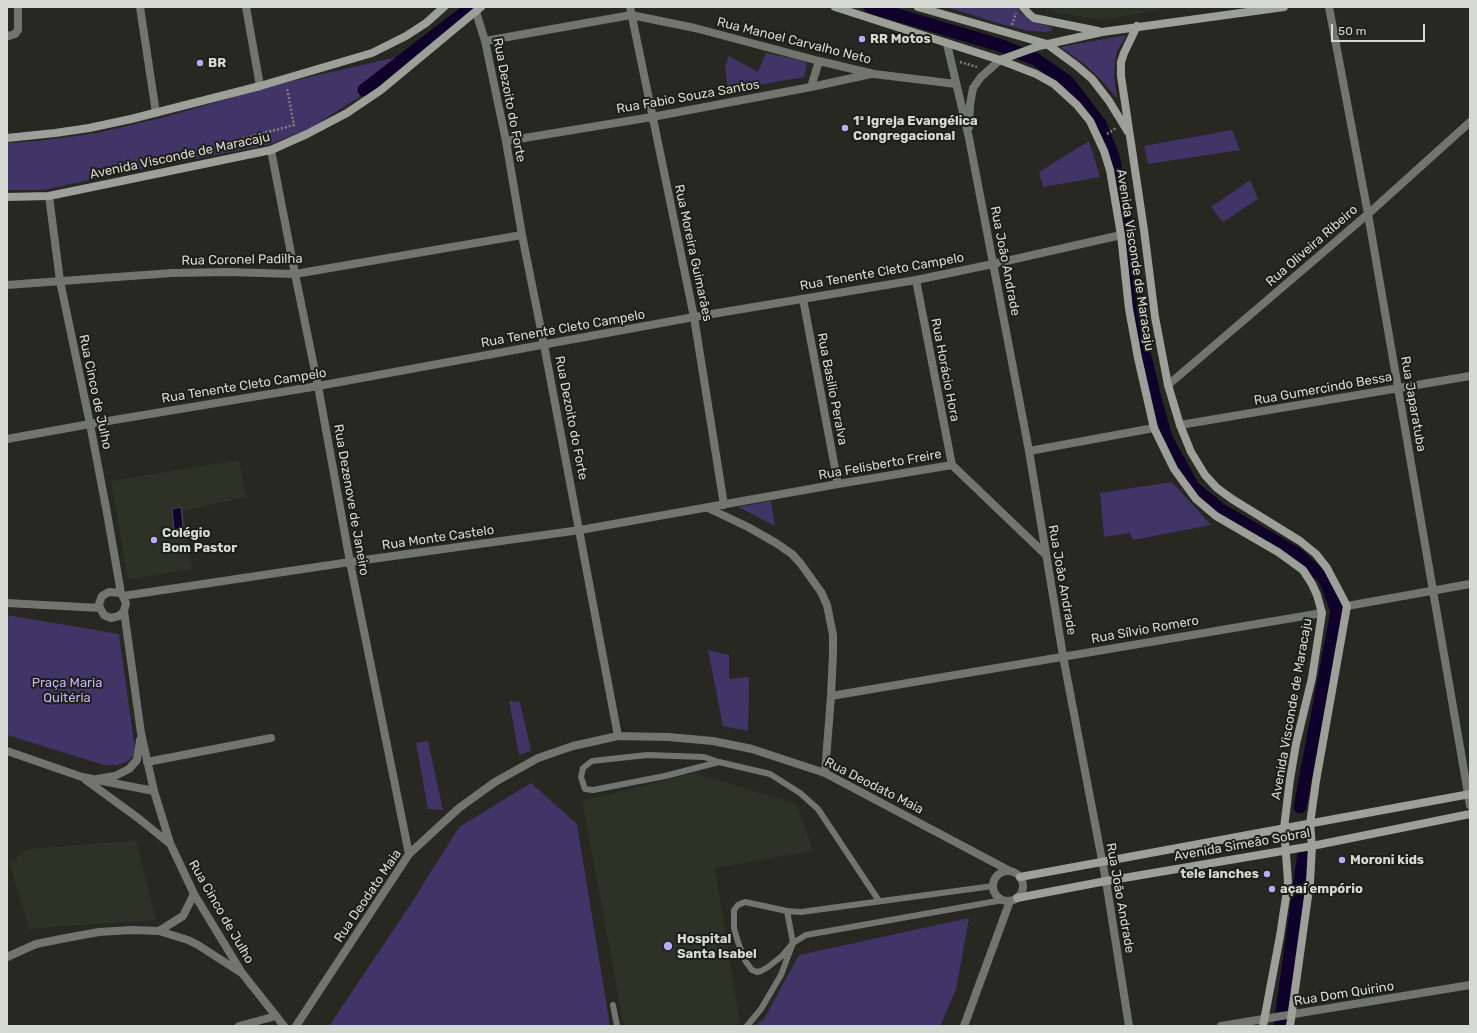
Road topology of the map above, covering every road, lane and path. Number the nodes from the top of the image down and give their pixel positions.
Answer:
1 (18, 7) edge
2 (140, 7) edge
3 (246, 7) edge
4 (444, 7) edge
5 (835, 7) edge
6 (921, 7) edge
7 (1018, 7) edge
8 (1022, 7) edge
9 (1284, 7) edge
10 (1329, 7) edge
11 (479, 9) edge
12 (630, 11) edge
13 (1137, 26) junction
14 (1102, 32) junction
15 (1009, 33) junction
16 (8, 36) edge
17 (485, 40) junction
18 (947, 44) junction
19 (1043, 45) junction
20 (951, 59) junction
21 (1000, 60) junction
22 (819, 61) junction
23 (977, 67) dead end
24 (874, 74) junction
25 (285, 78) junction
26 (956, 84) junction
27 (260, 86) junction
28 (811, 87) junction
29 (156, 113) junction
30 (652, 117) junction
31 (1470, 122) edge
32 (1123, 125) dead end
33 (1105, 135) dead end
34 (1131, 136) junction
35 (7, 138) edge
36 (969, 138) junction
37 (506, 142) junction
38 (271, 150) junction
39 (233, 158) junction
40 (49, 196) junction
41 (7, 197) edge
42 (1368, 214) junction
43 (522, 235) junction
44 (1121, 235) junction
45 (994, 264) junction
46 (295, 274) junction
47 (916, 280) junction
48 (60, 281) junction
49 (7, 285) edge
50 (803, 299) junction
51 (694, 317) junction
52 (544, 345) junction
53 (1470, 376) edge
54 (1168, 385) junction
55 (318, 386) junction
56 (1398, 389) junction
57 (90, 424) junction
58 (1180, 425) junction
59 (1154, 428) junction
60 (7, 439) edge
61 (1029, 451) junction
62 (952, 465) junction
63 (838, 484) junction
64 (724, 505) junction
65 (708, 508) junction
66 (580, 530) junction
67 (1045, 554) junction
68 (350, 562) junction
69 (1470, 584) edge
70 (1433, 591) junction
71 (122, 595) junction
72 (7, 603) edge
73 (1347, 606) junction
74 (100, 608) junction
75 (124, 611) junction
76 (1322, 613) junction
77 (1063, 656) junction
78 (831, 696) junction
79 (141, 733) junction
80 (618, 736) junction
81 (271, 738) dead end
82 (7, 751) edge
83 (147, 762) junction
84 (719, 762) junction
85 (825, 773) junction
86 (82, 777) junction
87 (93, 780) junction
88 (154, 791) junction
89 (1469, 795) edge
90 (1470, 805) edge
91 (1470, 814) edge
92 (1310, 824) junction
93 (1284, 828) junction
94 (170, 843) junction
95 (1312, 846) junction
96 (1286, 850) junction
97 (409, 854) junction
98 (1102, 862) junction
99 (1010, 871) junction
100 (1020, 877) junction
101 (1106, 881) junction
102 (993, 886) junction
103 (194, 894) junction
104 (1010, 900) junction
105 (879, 901) junction
106 (786, 911) junction
107 (159, 932) junction
108 (793, 943) junction
109 (7, 957) edge
110 (242, 973) junction
111 (1470, 985) edge
112 (613, 1005) dead end
113 (1289, 1015) junction
114 (276, 1016) junction
115 (1265, 1021) edge
116 (239, 1026) edge
117 (284, 1026) edge
118 (296, 1026) edge
119 (617, 1026) edge
120 (747, 1026) edge
121 (964, 1026) edge
122 (1129, 1026) edge
123 (1221, 1026) edge
124 (1290, 1026) edge

1 - 16 street
2 - 29 street
3 - 27 street
4 - 25 main road
5 - 18 main road, Avenida Visconde de Maracaju
6 - 15 main road, Avenida Visconde de Maracaju
7 - 15 path
8 - 14 main road
9 - 13 main road
10 - 42 street, Rua Japaratuba
11 - 17 street, Rua Dezoito do Forte
11 - 38 main road, Avenida Visconde de Maracaju
12 - 17 street, Rua Manoel Carvalho Neto
12 - 22 street, Rua Manoel Carvalho Neto
12 - 30 street, Rua Moreira Guimarães
13 - 14 main road
13 - 34 main road
14 - 19 main road
15 - 19 main road, Avenida Visconde de Maracaju
17 - 37 street, Rua Dezoito do Forte
18 - 20 street, Rua João Andrade
18 - 21 main road, Avenida Visconde de Maracaju
19 - 21 main road
19 - 34 main road, Avenida Visconde de Maracaju
20 - 23 path
20 - 26 street, Rua João Andrade
21 - 36 street, Rua João Andrade
21 - 44 main road, Avenida Visconde de Maracaju
22 - 24 street, Rua Manoel Carvalho Neto
22 - 28 street, Rua Manoel Carvalho Neto
24 - 26 street, Rua Manoel Carvalho Neto
24 - 28 street, Rua Fabio Souza Santos
25 - 27 main road
25 - 39 path
26 - 36 street, Rua João Andrade
27 - 29 main road
28 - 30 street, Rua Fabio Souza Santos
29 - 35 main road
30 - 37 street, Rua Fabio Souza Santos
30 - 51 street, Rua Moreira Guimarães
31 - 42 street, Rua Oliveira Ribeiro
32 - 33 path
34 - 54 main road, Avenida Visconde de Maracaju
36 - 45 street, Rua João Andrade
37 - 43 street, Rua Dezoito do Forte
38 - 39 main road, Avenida Visconde de Maracaju
38 - 46 street, Rua Dezenove de Janeiro
39 - 40 main road, Avenida Visconde de Maracaju
40 - 41 main road, Avenida Visconde de Maracaju
40 - 48 street, Rua Cinco de Julho
42 - 54 street, Rua Oliveira Ribeiro
42 - 56 street, Rua Japaratuba
43 - 46 street, Rua Coronel Padilha
43 - 52 street, Rua Dezoito do Forte
44 - 45 street, Rua Tenente Cleto Campelo
44 - 59 main road, Avenida Visconde de Maracaju
45 - 47 street, Rua Tenente Cleto Campelo
45 - 61 street, Rua João Andrade
46 - 48 street, Rua Coronel Padilha
46 - 55 street, Rua Dezenove de Janeiro
47 - 50 street, Rua Tenente Cleto Campelo
47 - 62 street, Rua Horácio Hora
48 - 49 street, Rua Coronel Padilha
48 - 57 street, Rua Cinco de Julho
50 - 51 street, Rua Tenente Cleto Campelo
50 - 63 street, Rua Basilio Peralva
51 - 52 street, Rua Tenente Cleto Campelo
51 - 64 street, Rua Moreira Guimarães
52 - 55 street, Rua Tenente Cleto Campelo
52 - 66 street, Rua Dezoito do Forte
53 - 56 street, Rua Gumercindo Bessa
54 - 58 main road, Avenida Visconde de Maracaju
55 - 57 street, Rua Tenente Cleto Campelo
55 - 68 street, Rua Dezenove de Janeiro
56 - 58 street, Rua Gumercindo Bessa
56 - 70 street, Rua Japaratuba
57 - 60 street, Rua Tenente Cleto Campelo
57 - 71 street, Rua Cinco de Julho
58 - 73 main road, Avenida Visconde de Maracaju
59 - 61 street
59 - 76 main road, Avenida Visconde de Maracaju
61 - 67 street, Rua João Andrade
62 - 63 street, Rua Felisberto Freire
62 - 67 street, Rua Felisberto Freire
63 - 64 street, Rua Felisberto Freire
64 - 65 street, Rua Felisberto Freire
65 - 66 street, Rua Monte Castelo
65 - 78 street
66 - 68 street, Rua Monte Castelo
66 - 80 street, Rua Dezoito do Forte
67 - 77 street, Rua João Andrade
68 - 71 street, Rua Monte Castelo
68 - 97 street, Rua Dezenove de Janeiro
69 - 70 street
70 - 73 street
70 - 89 street, Rua Japaratuba
71 - 74 street
71 - 75 street
72 - 74 street
73 - 92 main road
74 - 75 street
75 - 79 street, Rua Cinco de Julho
76 - 77 street, Rua Sílvio Romero
76 - 93 main road, Avenida Visconde de Maracaju
77 - 78 street, Rua Sílvio Romero
77 - 98 street, Rua João Andrade
78 - 85 street
79 - 83 street, Rua Cinco de Julho
79 - 87 street
80 - 85 street, Rua Deodato Maia
80 - 97 street, Rua Deodato Maia
81 - 83 street
82 - 86 street
83 - 88 street, Rua Cinco de Julho
84 - 84 lane
84 - 105 lane
85 - 99 street, Rua Deodato Maia
86 - 87 street
86 - 94 street
87 - 88 street
88 - 94 street, Rua Cinco de Julho
89 - 90 street, Rua Japaratuba
89 - 92 main road, Avenida Simeão Sobral
91 - 95 main road, Avenida Simeão Sobral
92 - 93 main road, Avenida Simeão Sobral
92 - 95 main road
93 - 96 main road, Avenida Visconde de Maracaju
93 - 98 main road, Avenida Simeão Sobral
94 - 103 street, Rua Cinco de Julho
95 - 96 main road, Avenida Simeão Sobral
95 - 113 main road
96 - 101 main road, Avenida Simeão Sobral
96 - 115 main road, Avenida Visconde de Maracaju
97 - 118 street, Rua Deodato Maia
98 - 100 main road, Avenida Simeão Sobral
98 - 101 street, Rua João Andrade
99 - 100 street
99 - 102 street
100 - 104 street
101 - 104 main road, Avenida Simeão Sobral
101 - 122 street, Rua João Andrade
102 - 104 street
102 - 105 lane
103 - 107 street
103 - 110 street, Rua Cinco de Julho
104 - 108 lane
104 - 121 street
105 - 106 lane
106 - 108 lane
106 - 108 lane
107 - 109 street
107 - 110 street
108 - 120 lane
110 - 114 street, Rua Cinco de Julho
111 - 113 street, Rua Dom Quirino
112 - 119 lane
113 - 115 street, Rua Dom Quirino
113 - 124 main road
114 - 116 street
114 - 117 street, Rua Cinco de Julho
115 - 123 street, Rua Dom Quirino

